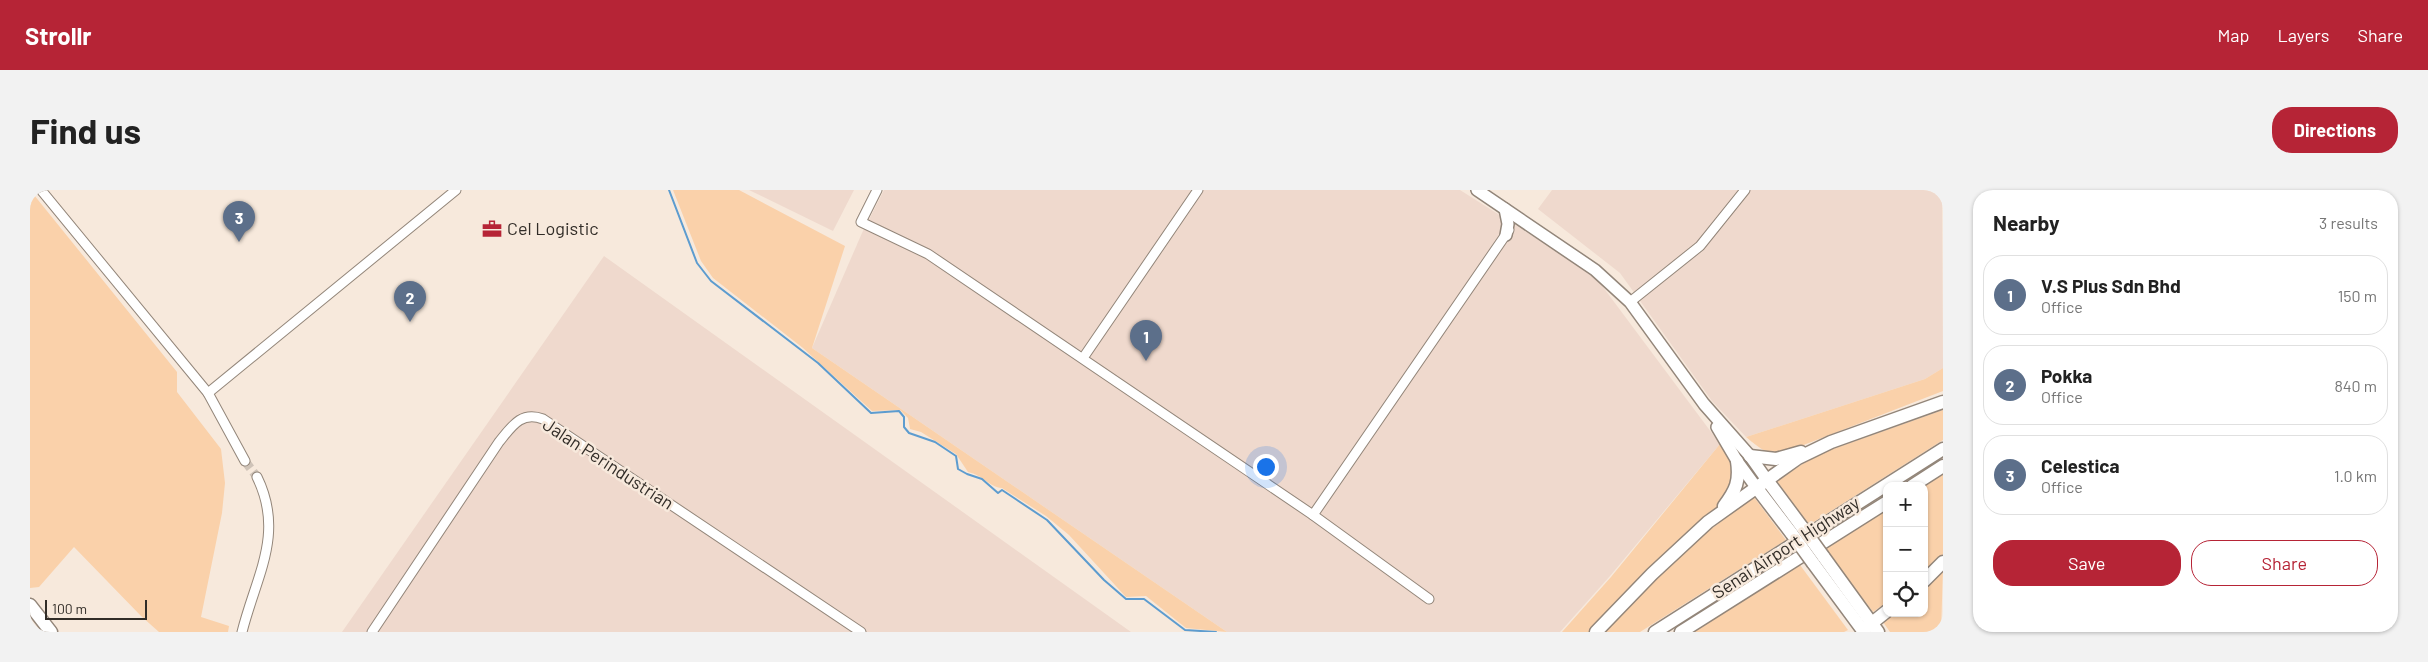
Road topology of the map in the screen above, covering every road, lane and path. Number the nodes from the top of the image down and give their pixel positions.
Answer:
1 (41, 190) edge
2 (456, 190) edge
3 (876, 190) edge
4 (1198, 190) edge
5 (1477, 190) edge
6 (1745, 190) edge
7 (1504, 209) junction
8 (1518, 218) junction
9 (1506, 235) junction
10 (1630, 302) junction
11 (1083, 358) junction
12 (208, 393) junction
13 (1943, 402) edge
14 (1704, 404) junction
15 (1816, 448) junction
16 (1943, 449) edge
17 (1750, 456) junction
18 (245, 461) tunnel mouth
19 (1737, 461) junction
20 (1943, 466) edge
21 (257, 477) tunnel mouth
22 (1767, 480) junction
23 (1918, 482) edge
24 (1756, 487) junction
25 (1883, 505) edge
26 (1313, 515) junction
27 (1708, 522) junction
28 (1797, 530) junction
29 (1943, 562) edge
30 (1928, 577) edge
31 (1429, 599) dead end
32 (30, 605) edge
33 (1883, 615) edge
34 (1867, 630) edge
35 (51, 632) edge
36 (242, 632) edge
37 (372, 632) edge
38 (861, 632) edge
39 (1596, 632) edge
40 (1655, 632) edge
41 (1681, 632) edge

1 - 12 street
2 - 12 street
3 - 11 street
4 - 11 street
5 - 7 main road
6 - 10 street
7 - 8 main road
7 - 9 main road
8 - 9 street
8 - 10 main road
9 - 26 street
10 - 14 main road
11 - 26 street
12 - 18 street
13 - 15 highway
14 - 17 main road
14 - 19 main road
15 - 17 highway
15 - 22 highway
16 - 40 highway, Senai Airport Highway
17 - 22 main road
19 - 24 main road
19 - 27 highway
20 - 23 highway
21 - 36 street
22 - 24 highway
22 - 28 highway
24 - 27 highway
24 - 28 highway
25 - 41 highway, Senai Airport Highway
26 - 31 street
27 - 39 highway
28 - 34 highway, bridge
29 - 30 highway
32 - 35 highway
33 - 34 highway
37 - 38 street, Jalan Perindustrian

